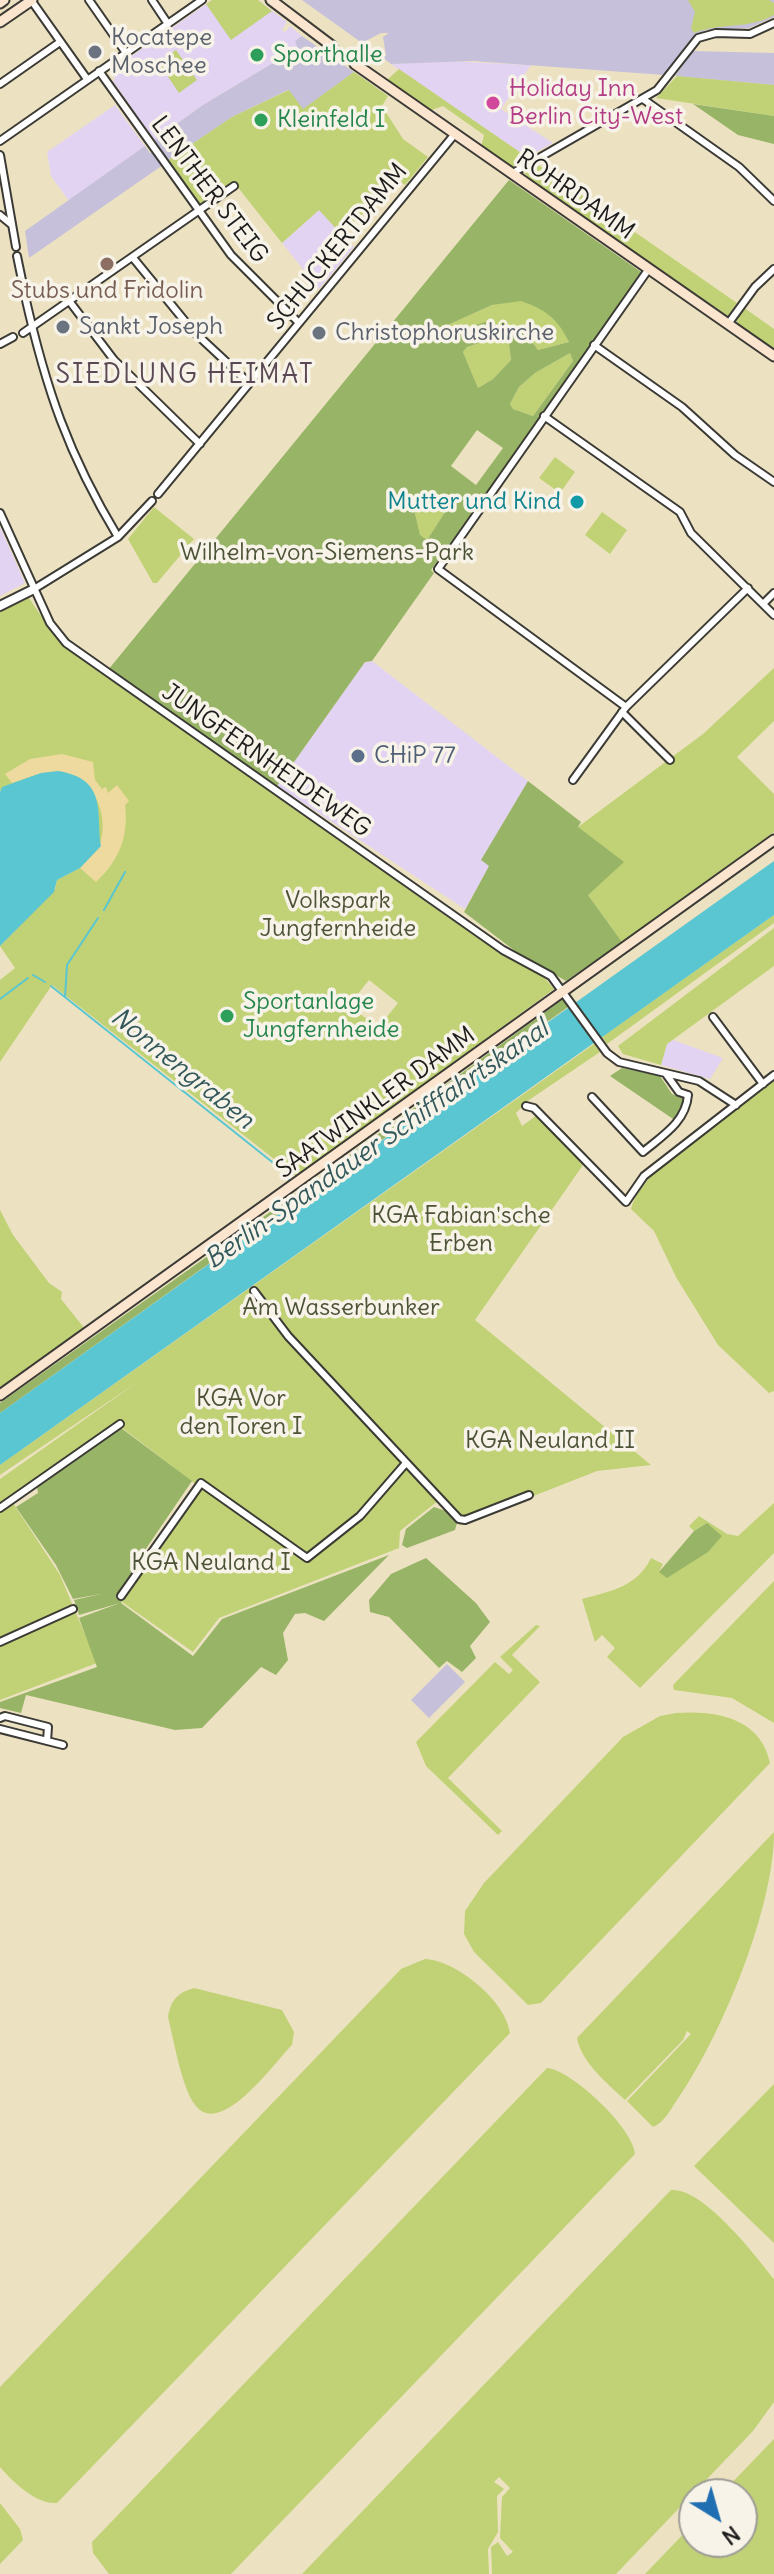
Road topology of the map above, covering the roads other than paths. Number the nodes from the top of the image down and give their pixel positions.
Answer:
1 (32, 0) edge
2 (89, 0) edge
3 (152, 0) edge
4 (202, 0) edge
5 (271, 0) edge
6 (0, 22) edge
7 (774, 23) edge
8 (168, 24) junction
9 (60, 42) junction
10 (332, 46) tunnel mouth
11 (126, 53) junction
12 (355, 64) tunnel mouth
13 (99, 71) junction
14 (87, 79) junction
15 (0, 84) edge
16 (643, 99) junction
17 (454, 135) junction
18 (0, 141) edge
19 (0, 155) edge
20 (511, 174) junction
21 (234, 186) dead end
22 (774, 201) edge
23 (199, 213) junction
24 (0, 215) edge
25 (12, 225) junction
26 (16, 247) dead end
27 (17, 256) dead end
28 (134, 259) junction
29 (774, 269) edge
30 (648, 270) junction
31 (23, 285) dead end
32 (25, 296) dead end
33 (70, 302) junction
34 (299, 323) junction
35 (728, 324) junction
36 (32, 327) junction
37 (23, 333) dead end
38 (13, 337) dead end
39 (0, 344) edge
40 (594, 345) junction
41 (774, 356) edge
42 (249, 383) junction
43 (544, 416) junction
44 (200, 444) junction
45 (774, 482) edge
46 (158, 494) dead end
47 (152, 501) dead end
48 (0, 513) edge
49 (118, 537) junction
50 (748, 588) junction
51 (34, 589) junction
52 (774, 593) edge
53 (763, 604) junction
54 (0, 606) edge
55 (774, 615) edge
56 (624, 710) junction
57 (670, 760) dead end
58 (573, 780) dead end
59 (774, 840) edge
60 (565, 994) junction
61 (713, 1017) dead end
62 (666, 1074) junction
63 (774, 1075) edge
64 (699, 1081) junction
65 (763, 1084) junction
66 (688, 1095) junction
67 (592, 1097) dead end
68 (736, 1105) junction
69 (526, 1106) dead end
70 (254, 1291) dead end
71 (0, 1395) edge
72 (120, 1424) dead end
73 (406, 1463) junction
74 (529, 1495) dead end
75 (0, 1508) edge
76 (121, 1596) dead end
77 (73, 1609) dead end
78 (0, 1642) edge
79 (0, 1718) edge
80 (0, 1729) edge
81 (47, 1741) junction
82 (63, 1745) dead end

1 - 6 main road
1 - 9 street
2 - 11 street
3 - 8 street
4 - 8 street
5 - 10 main road
7 - 16 street
8 - 11 street
9 - 14 street
9 - 15 street
11 - 13 street
12 - 17 main road, ROHRDAMM
13 - 14 street
13 - 23 street, LENTHER STEIG
14 - 18 street
16 - 20 street
16 - 22 street
17 - 20 main road, ROHRDAMM
17 - 34 street, SCHUCKERTDAMM
19 - 25 street
20 - 30 main road, ROHRDAMM
21 - 23 street
23 - 28 street
23 - 34 street, LENTHER STEIG
24 - 25 street
25 - 26 street
27 - 31 street
28 - 33 street
28 - 42 street
29 - 35 street
30 - 35 main road, ROHRDAMM
30 - 40 street
32 - 36 street
33 - 36 street
33 - 44 street
34 - 42 street, SCHUCKERTDAMM
35 - 41 main road, ROHRDAMM
36 - 37 street
36 - 49 street
38 - 39 street
40 - 43 street
40 - 45 street
42 - 44 street, SCHUCKERTDAMM
43 - 50 street
43 - 56 street
44 - 46 street, SCHUCKERTDAMM
47 - 49 street
48 - 51 street, JUNGFERNHEIDEWEG
49 - 51 street
50 - 53 street
50 - 56 street
51 - 54 street
51 - 60 street, JUNGFERNHEIDEWEG
52 - 53 street
53 - 55 street
56 - 57 street
56 - 58 street
59 - 60 main road, SAATWINKLER DAMM
60 - 62 street, JUNGFERNHEIDEWEG
60 - 71 main road, SAATWINKLER DAMM
61 - 65 street
62 - 64 street
62 - 66 street
63 - 65 street
64 - 66 street
64 - 68 street
65 - 68 street
66 - 67 street
68 - 69 street
70 - 73 street
72 - 75 street
73 - 74 street
73 - 76 street
77 - 78 street
79 - 81 street
80 - 81 street
81 - 82 street

